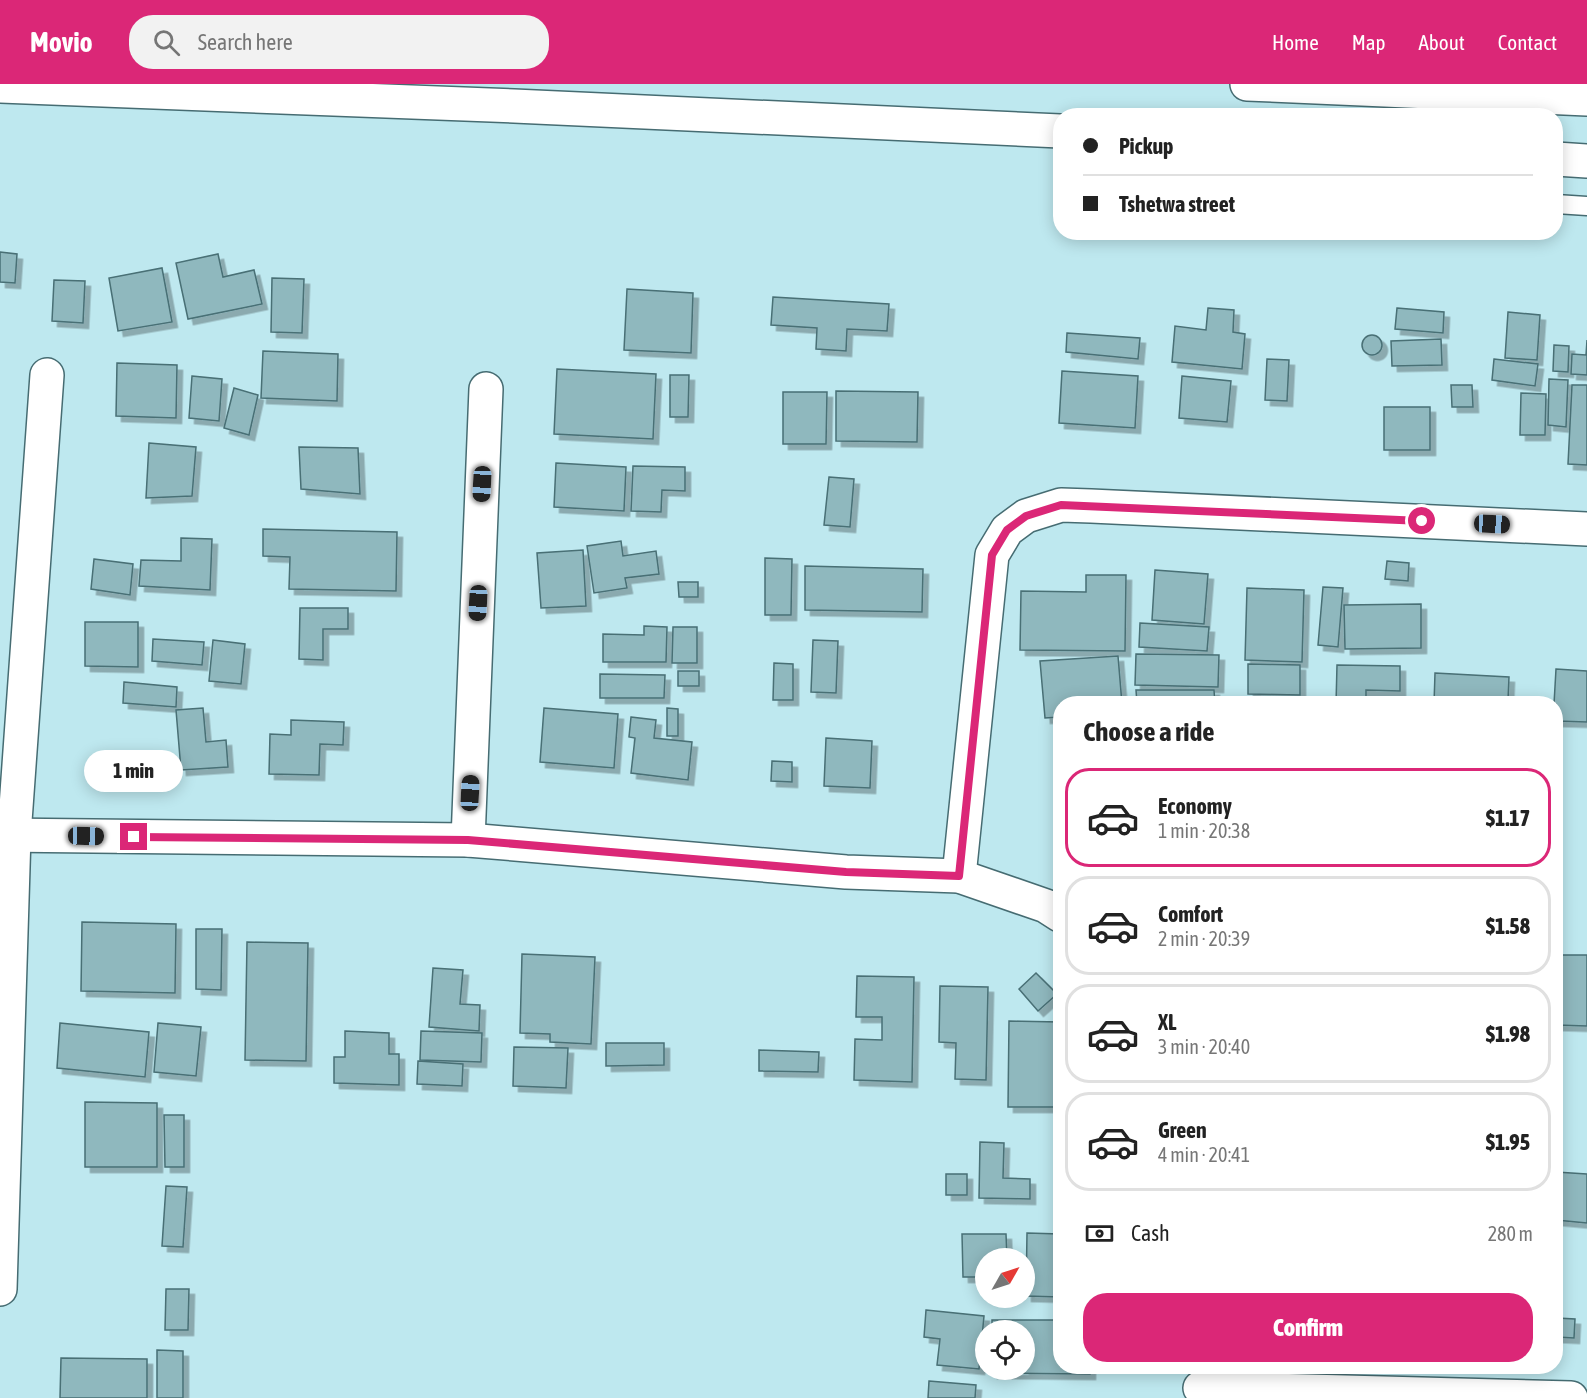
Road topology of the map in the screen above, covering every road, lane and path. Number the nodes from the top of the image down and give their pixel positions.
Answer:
1 (1247, 84) edge
2 (0, 86) edge
3 (1587, 99) edge
4 (1053, 131) edge
5 (1563, 159) edge
6 (1587, 161) edge
7 (1563, 204) edge
8 (1587, 206) edge
9 (47, 375) dead end
10 (486, 389) dead end
11 (1587, 529) edge
12 (7, 835) edge
13 (468, 840) junction
14 (959, 876) junction
15 (1053, 910) edge
16 (0, 1289) edge
17 (1199, 1384) edge
18 (1571, 1398) edge

1 - 3 street
2 - 4 street
5 - 6 street
7 - 8 lane
9 - 12 street
10 - 13 street
11 - 14 street
12 - 13 street
12 - 16 street
13 - 14 street
14 - 15 street
17 - 18 street

